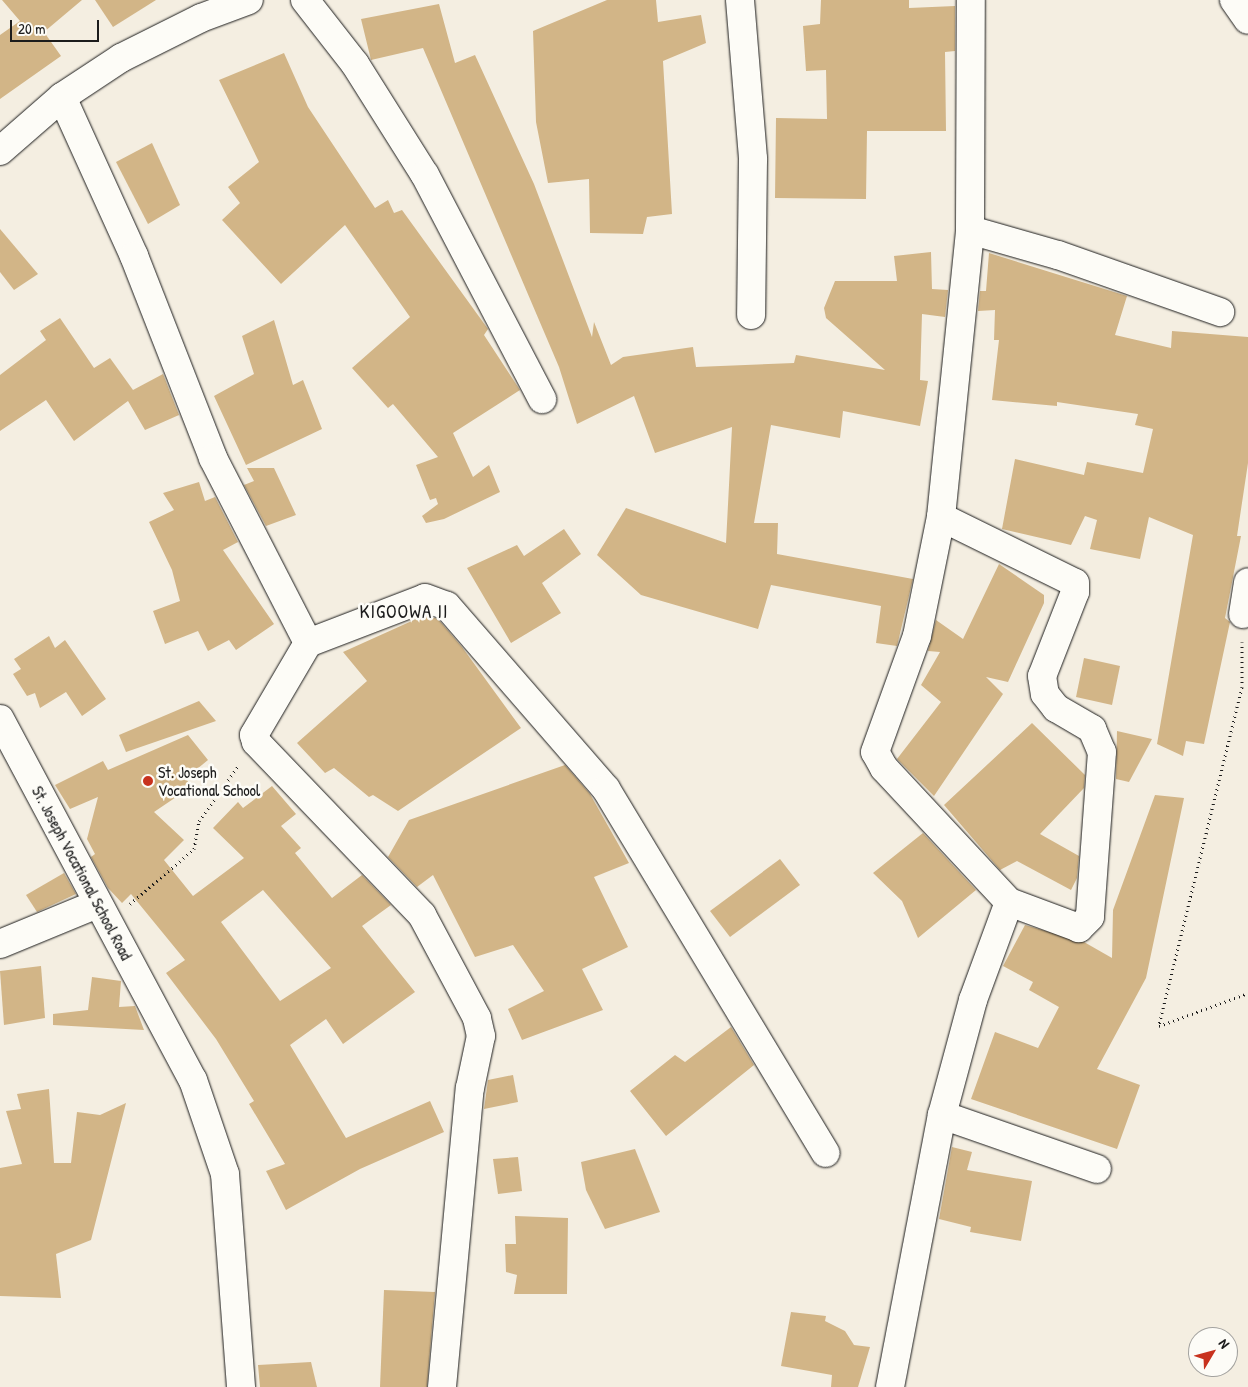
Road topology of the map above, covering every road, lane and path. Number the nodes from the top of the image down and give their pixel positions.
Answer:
1 (249, 0) edge
2 (305, 0) edge
3 (740, 0) edge
4 (971, 0) edge
5 (1234, 0) edge
6 (1248, 20) edge
7 (62, 97) junction
8 (0, 151) edge
9 (970, 230) junction
10 (1220, 312) dead end
11 (751, 315) dead end
12 (542, 399) dead end
13 (942, 518) junction
14 (1248, 582) edge
15 (1243, 614) joint
16 (308, 643) junction
17 (0, 718) edge
18 (256, 742) junction
19 (1009, 902) junction
20 (97, 904) junction
21 (0, 944) edge
22 (1248, 993) edge
23 (942, 1115) junction
24 (826, 1153) dead end
25 (1096, 1169) dead end
26 (241, 1387) edge
27 (442, 1387) edge
28 (890, 1387) edge

1 - 7 street
2 - 12 street
3 - 11 street
4 - 9 street
5 - 6 street
7 - 8 street
7 - 16 street
9 - 10 street
9 - 13 street
13 - 19 street
13 - 19 street
14 - 15 street
15 - 22 path
16 - 18 street
16 - 24 street
17 - 20 street, St. Joseph Vocational School Road
18 - 20 path
18 - 27 street
19 - 23 street
20 - 21 street
20 - 26 street, St. Joseph Vocational School Road
23 - 25 street
23 - 28 street

